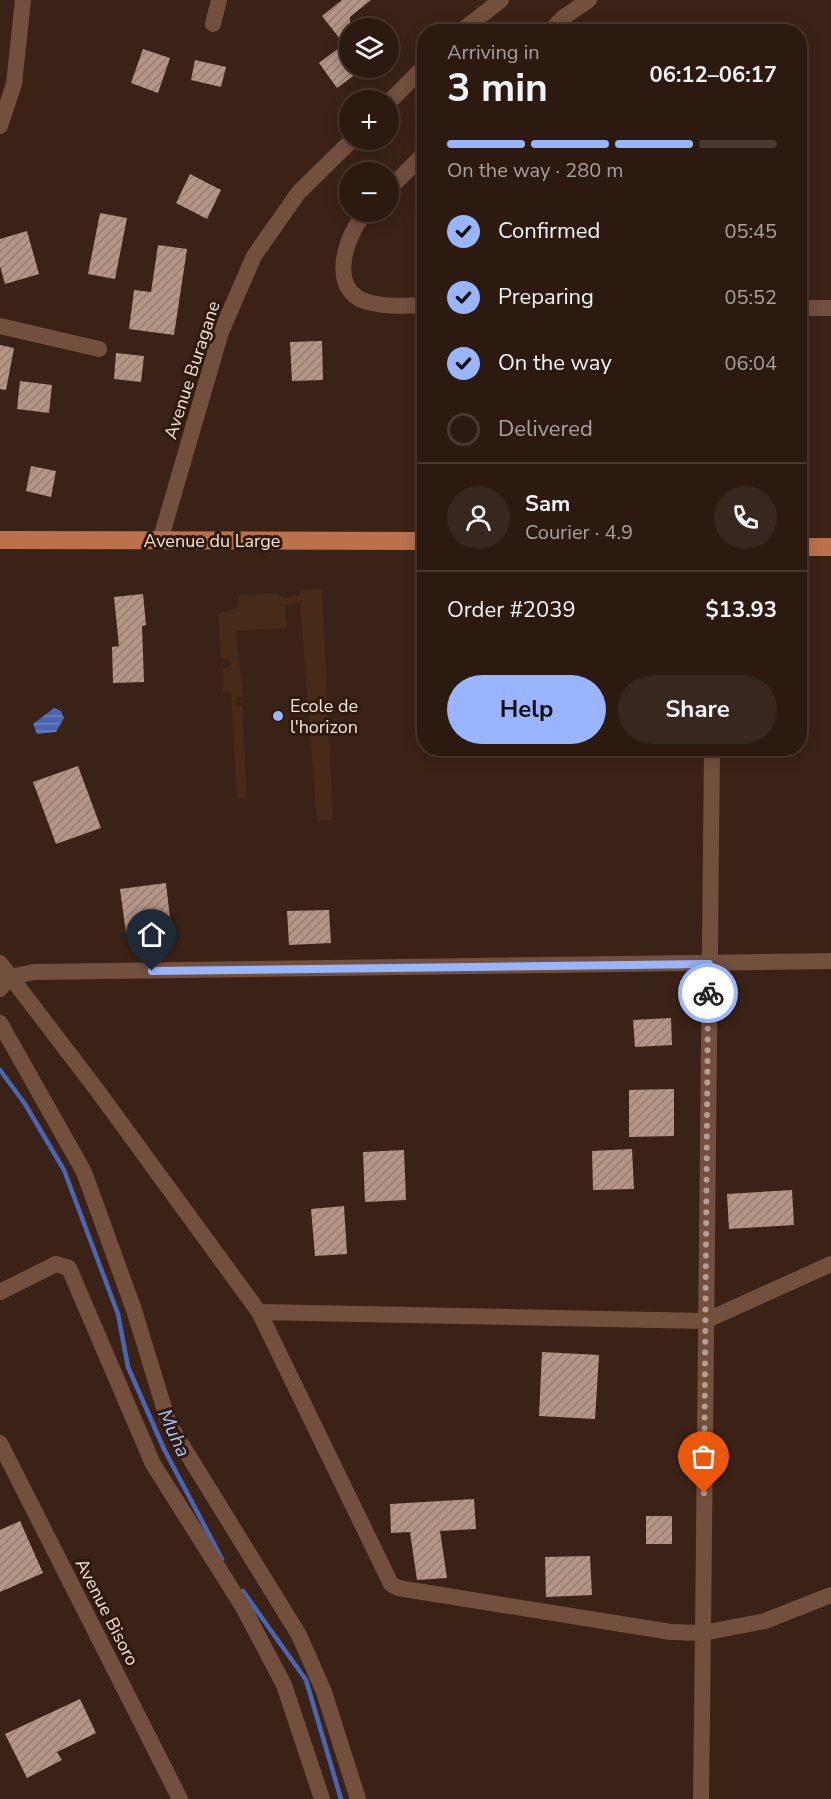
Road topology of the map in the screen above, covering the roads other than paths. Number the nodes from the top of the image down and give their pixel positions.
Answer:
1 (23, 0) edge
2 (219, 0) edge
3 (501, 0) edge
4 (589, 0) edge
5 (213, 24) dead end
6 (470, 24) edge
7 (557, 24) edge
8 (417, 73) edge
9 (399, 92) edge
10 (0, 126) edge
11 (342, 150) edge
12 (417, 161) edge
13 (399, 179) edge
14 (356, 222) edge
15 (417, 305) edge
16 (807, 308) edge
17 (831, 308) edge
18 (0, 326) edge
19 (99, 349) dead end
20 (0, 540) edge
21 (160, 541) junction
22 (417, 541) edge
23 (807, 547) edge
24 (831, 547) edge
25 (712, 756) edge
26 (831, 961) edge
27 (709, 964) junction
28 (3, 976) edge
29 (0, 1023) edge
30 (831, 1264) edge
31 (0, 1293) edge
32 (259, 1312) junction
33 (705, 1321) junction
34 (0, 1443) edge
35 (831, 1595) edge
36 (703, 1632) junction
37 (180, 1799) edge
38 (322, 1799) edge
39 (358, 1799) edge
40 (701, 1799) edge

1 - 10 street
2 - 5 street
3 - 6 street
4 - 7 street
8 - 9 street
11 - 21 street, Avenue Buragane
12 - 13 street
14 - 15 street
16 - 17 street
18 - 19 street
20 - 21 main road, Avenue du Large
21 - 22 main road, Avenue du Large
23 - 24 main road
25 - 27 street
26 - 27 street
27 - 28 street
27 - 33 street
28 - 32 street
29 - 39 street
30 - 33 street
31 - 38 street
32 - 33 street
32 - 36 street
33 - 36 street
34 - 37 street, Avenue Bisoro
35 - 36 street
36 - 40 street

